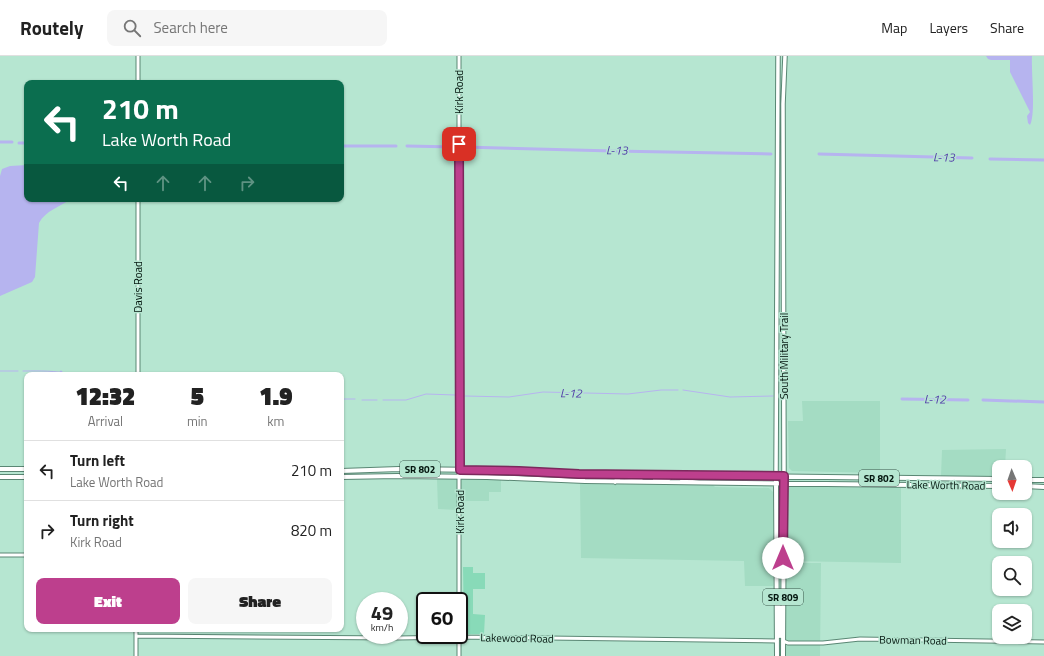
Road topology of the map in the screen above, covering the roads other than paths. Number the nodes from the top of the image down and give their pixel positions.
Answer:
1 (138, 56) edge
2 (459, 56) edge
3 (778, 56) edge
4 (785, 56) edge
5 (138, 80) edge
6 (138, 202) edge
7 (138, 372) edge
8 (0, 469) edge
9 (24, 469) edge
10 (460, 470) junction
11 (344, 471) edge
12 (644, 475) junction
13 (672, 475) junction
14 (713, 475) junction
15 (776, 476) junction
16 (784, 476) junction
17 (0, 477) edge
18 (24, 477) edge
19 (344, 477) edge
20 (460, 477) junction
21 (992, 479) edge
22 (1032, 480) edge
23 (1044, 480) edge
24 (615, 482) junction
25 (644, 482) junction
26 (681, 482) junction
27 (776, 483) junction
28 (784, 483) junction
29 (992, 486) edge
30 (1032, 486) edge
31 (1044, 487) edge
32 (0, 555) edge
33 (24, 555) edge
34 (777, 557) junction
35 (459, 592) edge
36 (783, 600) junction
37 (777, 604) junction
38 (136, 632) edge
39 (136, 636) junction
40 (468, 637) edge
41 (416, 638) edge
42 (777, 641) junction
43 (783, 641) junction
44 (1044, 642) edge
45 (459, 644) edge
46 (136, 656) edge
47 (459, 656) edge
48 (777, 656) edge
49 (782, 656) edge

1 - 5 street
2 - 10 street, Kirk Road
3 - 15 main road, South Military Trail
4 - 16 main road, South Military Trail
6 - 7 street, Davis Road
8 - 9 main road
10 - 11 main road, Lake Worth Road / SR 802
10 - 12 main road, Lake Worth Road / SR 802
10 - 20 street, Kirk Road
12 - 13 main road, Lake Worth Road / SR 802
12 - 24 main road
13 - 14 main road, Lake Worth Road / SR 802
13 - 25 main road
14 - 15 main road, Lake Worth Road / SR 802
14 - 26 main road
15 - 16 main road, Lake Worth Road / SR 802
15 - 27 main road, South Military Trail / SR 809
16 - 21 main road, Lake Worth Road / SR 802
16 - 28 main road, South Military Trail / SR 809
17 - 18 main road
19 - 20 main road, Lake Worth Road / SR 802
20 - 24 main road, Lake Worth Road / SR 802
20 - 35 street, Kirk Road
22 - 23 main road
24 - 25 main road, Lake Worth Road / SR 802
25 - 26 main road, Lake Worth Road / SR 802
26 - 27 main road, Lake Worth Road / SR 802
27 - 28 main road, Lake Worth Road / SR 802
27 - 34 main road, South Military Trail / SR 809
28 - 29 main road, Lake Worth Road / SR 802
28 - 36 main road, South Military Trail / SR 809
30 - 31 main road
32 - 33 street
34 - 36 main road
34 - 37 main road, South Military Trail / SR 809
36 - 43 main road, South Military Trail / SR 809
37 - 42 main road, South Military Trail / SR 809
37 - 43 main road
38 - 39 street
39 - 41 street, Lakewood Road
39 - 46 street
40 - 42 street, Lakewood Road
42 - 48 main road, South Military Trail / SR 809
42 - 49 main road
43 - 44 street, Bowman Road
43 - 49 main road, South Military Trail / SR 809
45 - 47 street, Kirk Road

